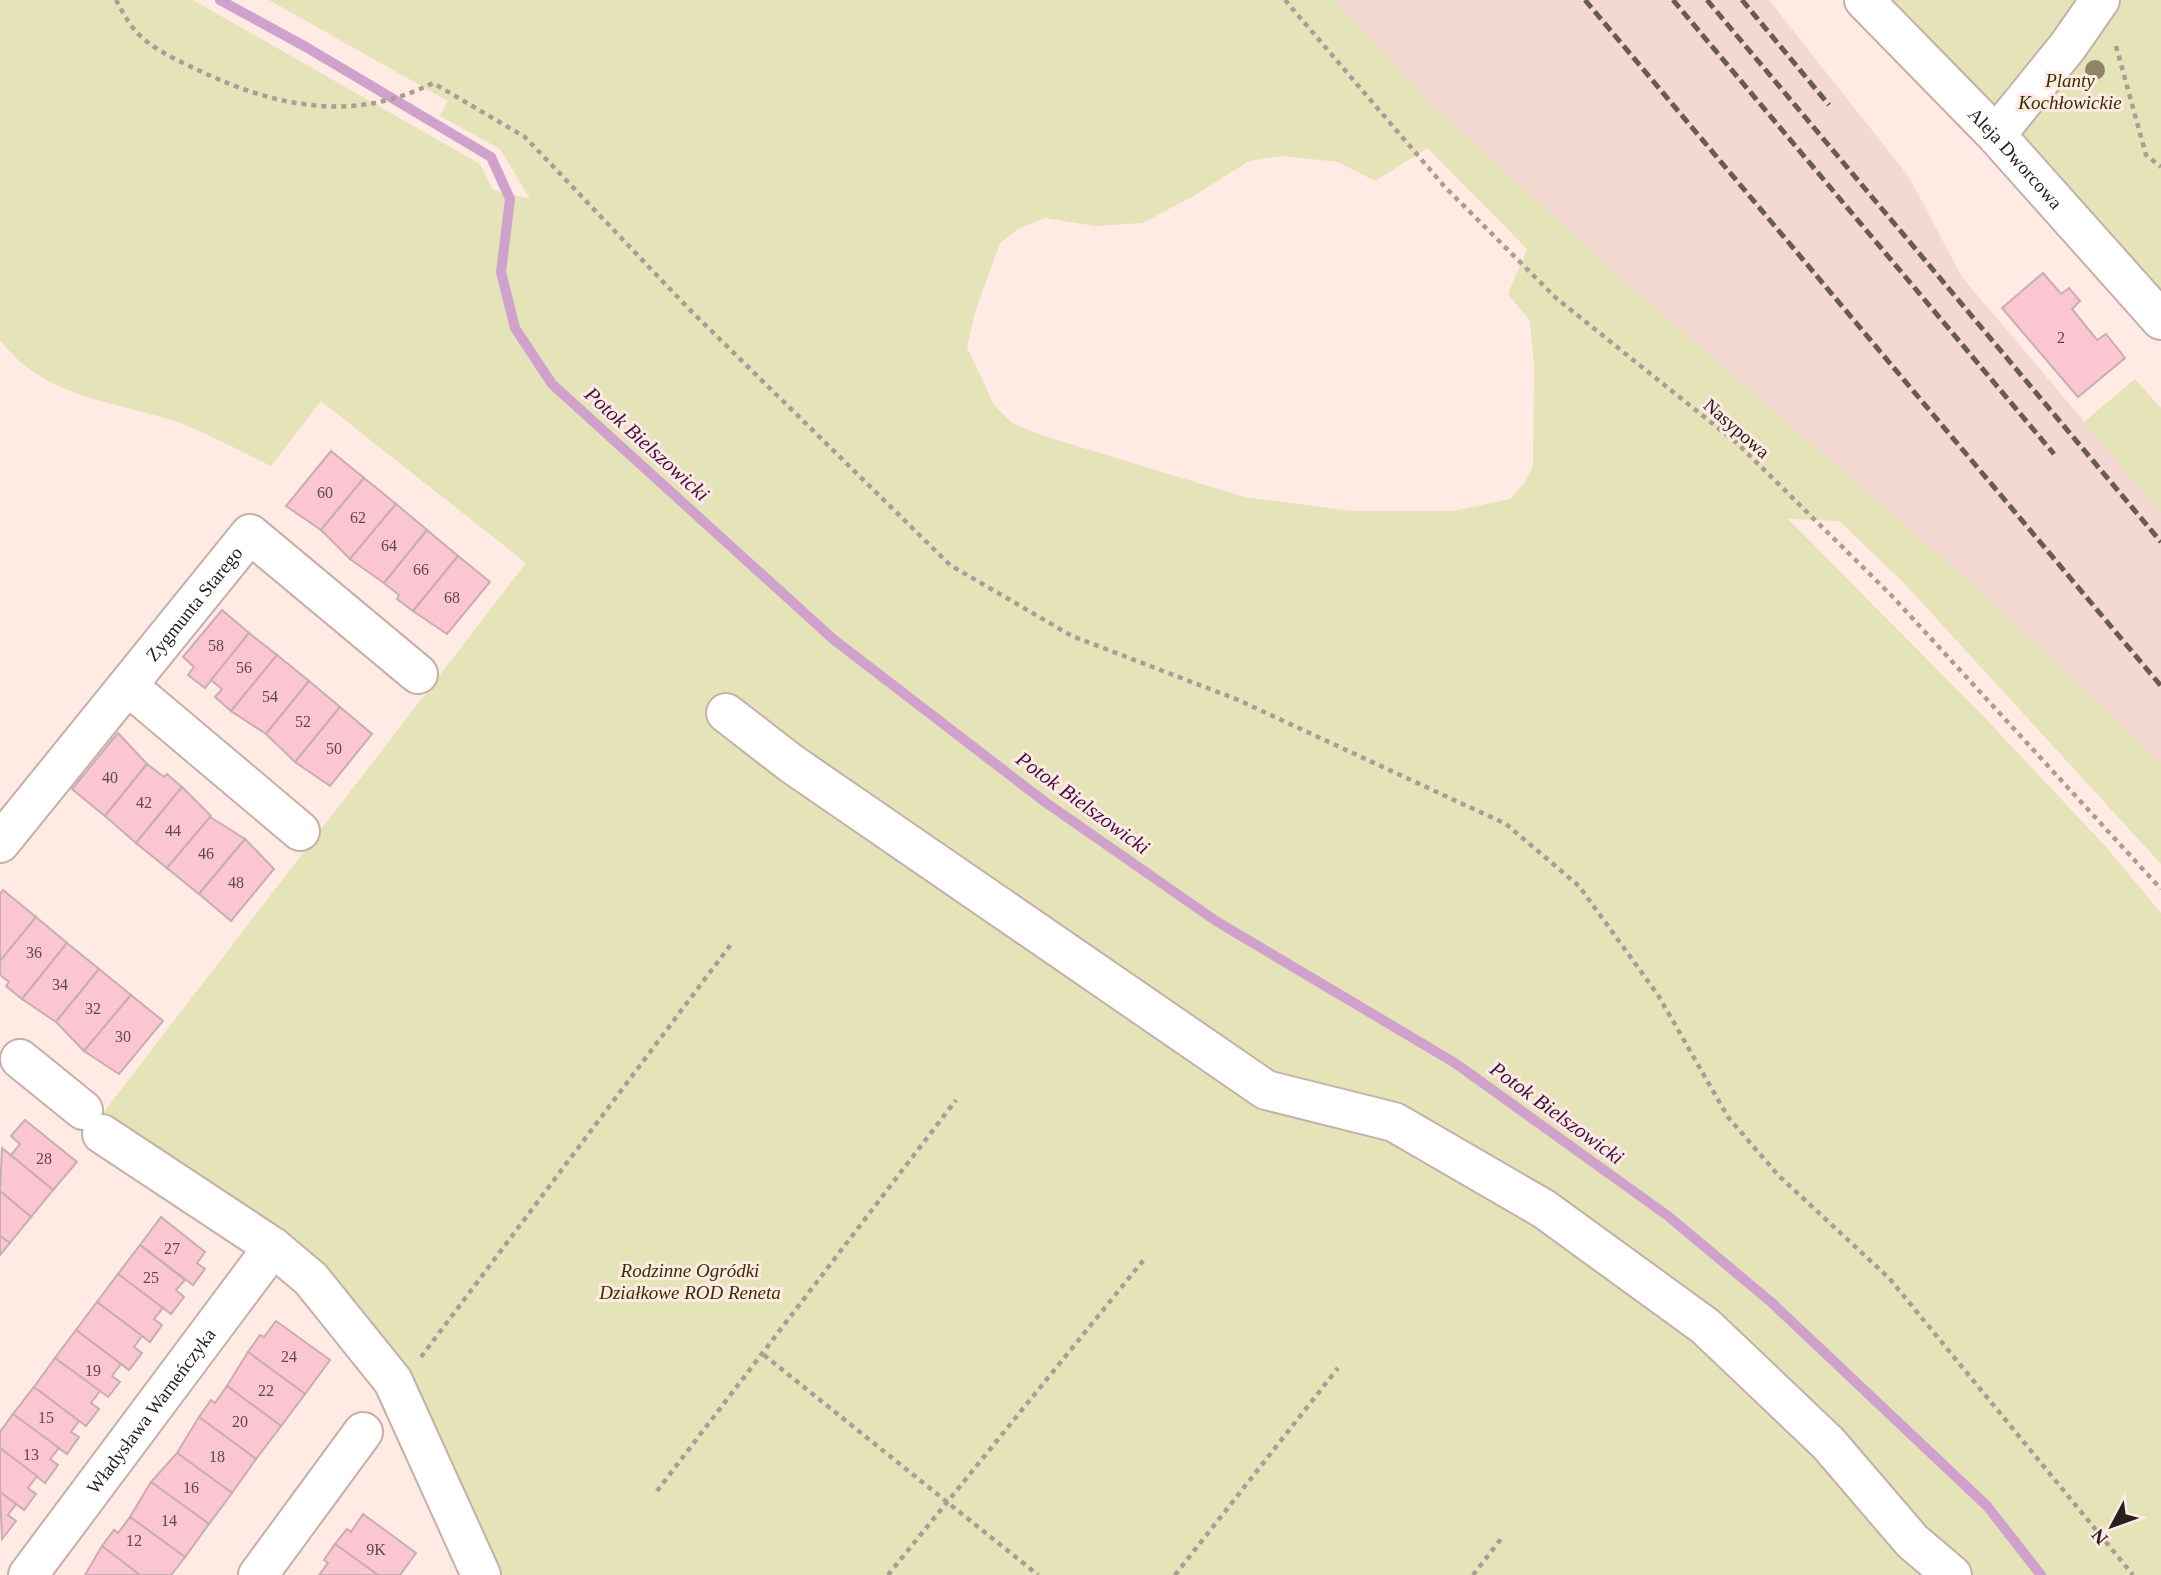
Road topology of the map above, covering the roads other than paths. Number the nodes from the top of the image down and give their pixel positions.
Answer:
1 (1864, 0) edge
2 (2100, 0) edge
3 (1996, 135) junction
4 (2161, 320) edge
5 (418, 674) dead end
6 (128, 686) junction
7 (726, 713) dead end
8 (300, 831) dead end
9 (0, 843) edge
10 (7, 1061) edge
11 (273, 1247) junction
12 (363, 1432) dead end
13 (28, 1575) edge
14 (258, 1575) edge
15 (481, 1575) edge
16 (1951, 1575) edge

1 - 3 street, Aleja Dworcowa
2 - 3 street
3 - 4 street, Aleja Dworcowa
5 - 6 street, Zygmunta Starego
6 - 8 street
6 - 9 street, Zygmunta Starego
7 - 16 street
10 - 11 street
11 - 13 street, Władysława Warneńczyka
11 - 15 street
12 - 14 street

